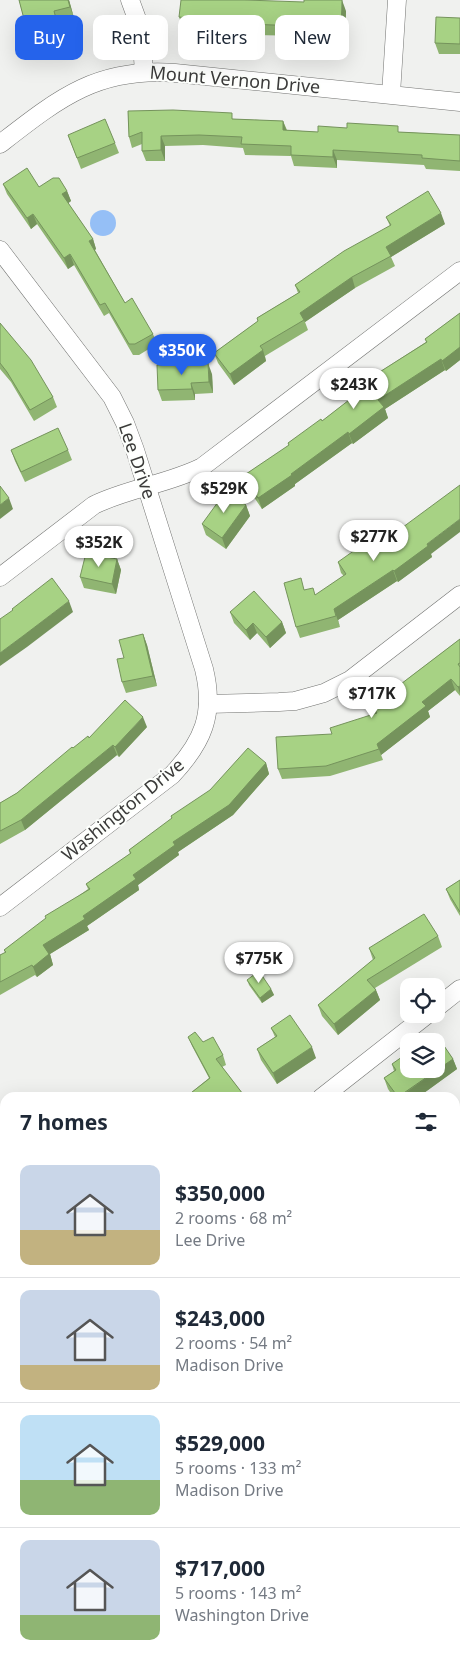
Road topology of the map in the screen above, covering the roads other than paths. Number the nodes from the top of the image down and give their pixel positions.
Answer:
1 (130, 0) edge
2 (397, 0) edge
3 (144, 72) junction
4 (390, 94) junction
5 (460, 102) edge
6 (0, 144) edge
7 (0, 250) edge
8 (460, 271) edge
9 (147, 486) junction
10 (0, 577) edge
11 (460, 595) edge
12 (208, 704) junction
13 (0, 908) edge
14 (460, 989) edge
15 (445, 1001) edge
16 (417, 1023) edge
17 (329, 1092) edge

1 - 3 street
2 - 4 street
3 - 4 street, Mount Vernon Drive
3 - 6 street, Mount Vernon Drive
4 - 5 street, Mount Vernon Drive
7 - 9 street, Lee Drive
8 - 9 street
9 - 10 street
9 - 12 street, Lee Drive
11 - 12 street
12 - 13 street, Washington Drive
14 - 15 street
16 - 17 street

